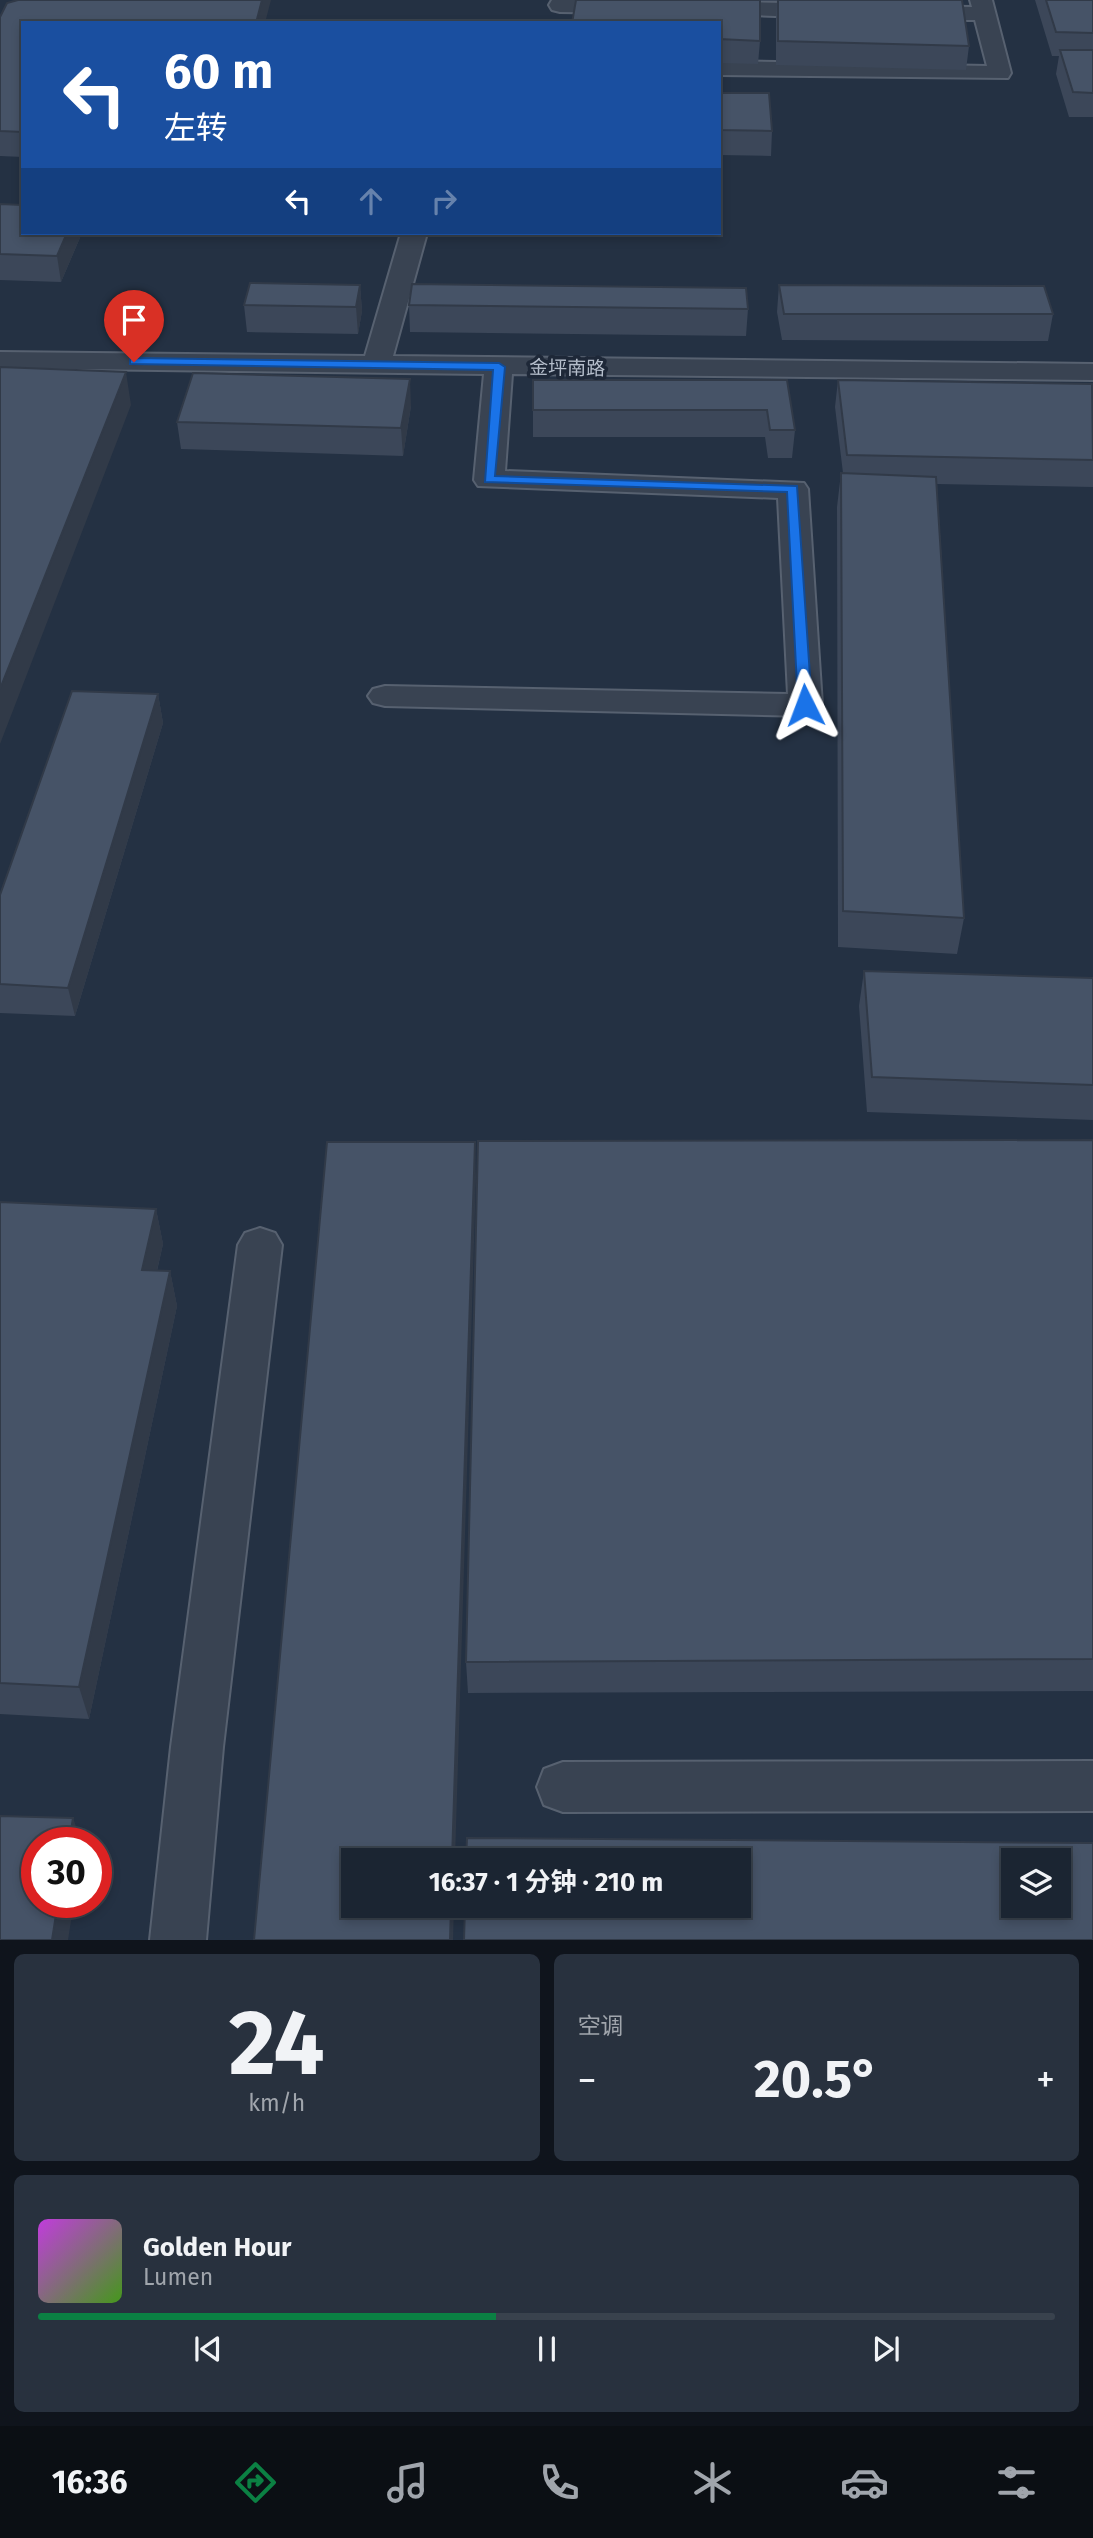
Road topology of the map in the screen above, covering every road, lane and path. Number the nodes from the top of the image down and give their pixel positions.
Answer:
1 (656, 7) edge
2 (983, 7) edge
3 (684, 8) edge
4 (560, 9) edge
5 (848, 11) edge
6 (889, 12) edge
7 (721, 68) edge
8 (413, 235) edge
9 (0, 360) edge
10 (376, 365) junction
11 (499, 367) junction
12 (1093, 372) edge
13 (385, 696) dead end
14 (260, 1245) dead end
15 (1093, 1786) edge
16 (563, 1787) dead end
17 (178, 1940) edge

1 - 4 street
2 - 6 street
2 - 7 street
3 - 5 street
8 - 10 street
9 - 10 street, 金坪南路
10 - 11 street, 金坪南路
11 - 12 street, 金坪南路
11 - 13 street
14 - 17 street
15 - 16 street

